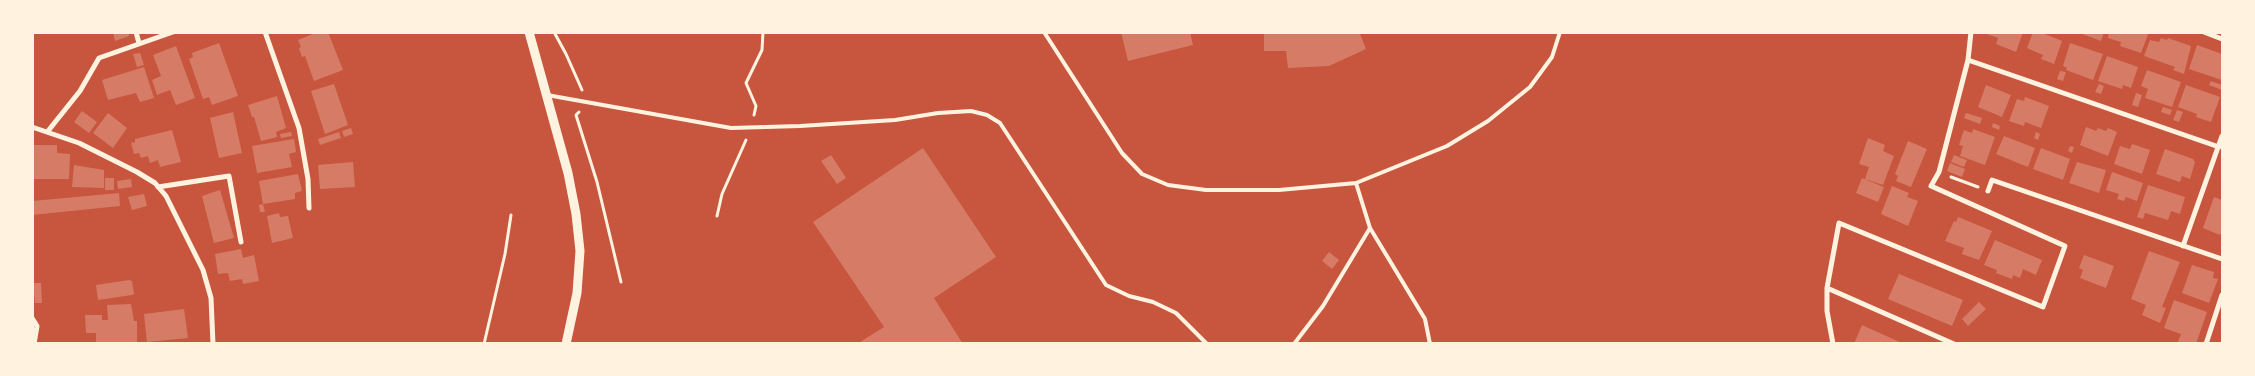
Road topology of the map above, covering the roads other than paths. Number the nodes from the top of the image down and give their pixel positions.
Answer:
1 (136, 32) edge
2 (173, 32) edge
3 (265, 32) edge
4 (529, 32) edge
5 (1044, 32) edge
6 (1560, 32) edge
7 (1971, 32) edge
8 (2204, 32) edge
9 (2222, 39) edge
10 (139, 43) junction
11 (1968, 60) junction
12 (547, 95) junction
13 (32, 126) edge
14 (48, 131) junction
15 (2222, 136) edge
16 (2219, 147) junction
17 (1356, 183) junction
18 (158, 187) junction
19 (1988, 191) road end
20 (309, 208) dead end
21 (1370, 228) junction
22 (241, 242) dead end
23 (2183, 246) junction
24 (2222, 259) edge
25 (1827, 288) junction
26 (2222, 295) edge
27 (32, 318) edge
28 (34, 344) edge
29 (213, 344) edge
30 (566, 344) edge
31 (1208, 344) edge
32 (1294, 344) edge
33 (1430, 344) edge
34 (1833, 344) edge
35 (1954, 344) edge
36 (2206, 344) edge

1 - 10 street
2 - 10 street
3 - 20 street
4 - 12 street
5 - 17 lane
6 - 17 lane
7 - 11 street
8 - 9 street
10 - 14 street
11 - 16 street
11 - 25 street
12 - 30 street
12 - 31 lane
13 - 14 street
14 - 18 street
15 - 16 street
16 - 23 street
17 - 21 lane
18 - 22 street
18 - 29 street
19 - 23 street
21 - 32 lane
21 - 33 lane
23 - 24 street
25 - 34 street
25 - 35 street
26 - 36 street
27 - 28 street

